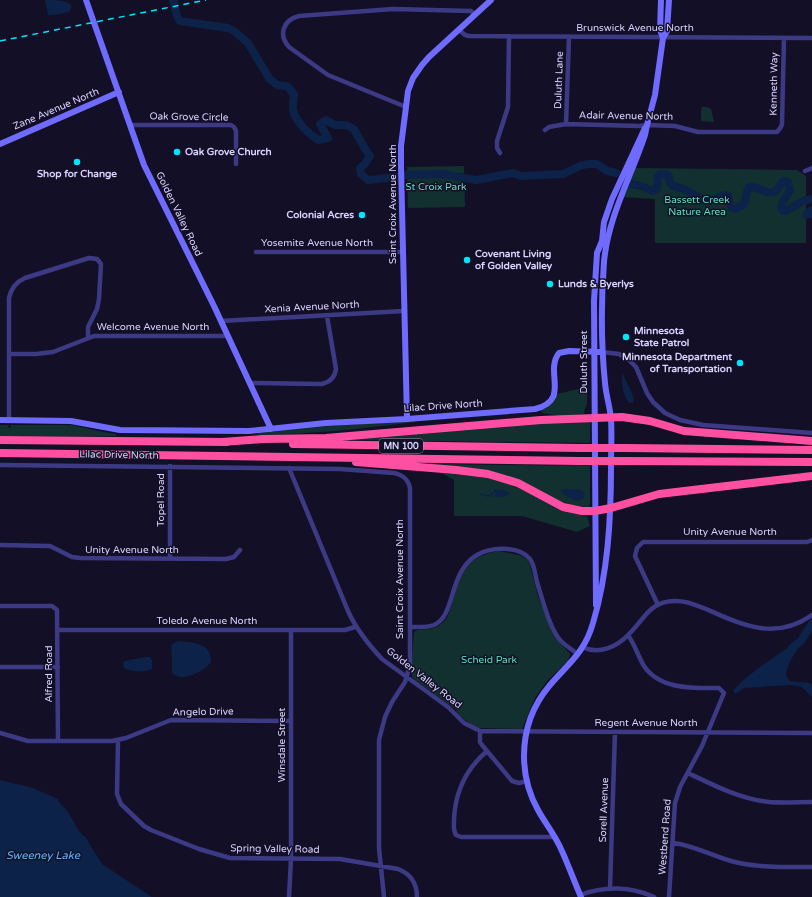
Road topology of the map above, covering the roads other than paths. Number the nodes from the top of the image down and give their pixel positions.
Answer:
1 (86, 0) edge
2 (491, 0) edge
3 (661, 0) edge
4 (669, 0) edge
5 (475, 15) junction
6 (459, 30) junction
7 (509, 36) junction
8 (569, 37) junction
9 (663, 38) junction
10 (784, 38) junction
11 (812, 38) edge
12 (119, 92) junction
13 (406, 107) junction
14 (566, 124) junction
15 (131, 125) junction
16 (647, 125) junction
17 (545, 130) dead end
18 (779, 130) joint
19 (0, 144) edge
20 (500, 153) dead end
21 (236, 164) dead end
22 (812, 168) edge
23 (805, 171) dead end
24 (256, 252) dead end
25 (403, 252) junction
26 (404, 311) junction
27 (327, 316) junction
28 (221, 321) junction
29 (228, 336) junction
30 (88, 337) junction
31 (594, 352) junction
32 (602, 352) junction
33 (10, 354) junction
34 (249, 383) junction
35 (611, 417) junction
36 (594, 418) junction
37 (407, 419) junction
38 (0, 420) edge
39 (9, 420) junction
40 (272, 429) junction
41 (812, 433) edge
42 (0, 440) edge
43 (812, 441) edge
44 (222, 442) junction
45 (812, 450) edge
46 (0, 453) edge
47 (322, 457) junction
48 (812, 462) edge
49 (0, 465) edge
50 (170, 466) junction
51 (289, 468) junction
52 (812, 476) edge
53 (405, 478) joint
54 (611, 508) junction
55 (595, 511) junction
56 (812, 540) edge
57 (0, 545) edge
58 (240, 550) dead end
59 (170, 559) junction
60 (658, 605) junction
61 (0, 606) edge
62 (596, 610) junction
63 (812, 615) edge
64 (356, 627) junction
65 (410, 627) junction
66 (58, 630) junction
67 (291, 631) junction
68 (628, 635) junction
69 (582, 647) junction
70 (578, 654) junction
71 (0, 667) edge
72 (58, 667) junction
73 (407, 677) junction
74 (291, 721) junction
75 (480, 731) junction
76 (0, 732) edge
77 (527, 732) junction
78 (615, 732) junction
79 (708, 733) junction
80 (812, 733) edge
81 (58, 741) junction
82 (118, 741) junction
83 (487, 752) junction
84 (688, 773) junction
85 (527, 782) junction
86 (812, 802) edge
87 (555, 837) junction
88 (673, 843) junction
89 (291, 859) junction
90 (380, 866) junction
91 (812, 867) edge
92 (610, 888) junction
93 (580, 896) edge
94 (289, 897) edge
95 (384, 897) edge
96 (417, 897) edge
97 (654, 897) edge
98 (669, 897) edge

1 - 12 street, Golden Valley Road
2 - 5 street, Saint Croix Avenue North
3 - 9 street, Duluth Street
4 - 9 street, Duluth Street
5 - 6 street, Saint Croix Avenue North
5 - 13 street
6 - 7 street, Brunswick Avenue North
6 - 13 street, Saint Croix Avenue North
7 - 8 street, Brunswick Avenue North
7 - 20 street
8 - 9 street, Brunswick Avenue North
8 - 14 street, Duluth Lane
9 - 10 street, Brunswick Avenue North
9 - 16 street, Duluth Street
10 - 11 street, Brunswick Avenue North
10 - 18 street, Kenneth Way
12 - 15 street, Golden Valley Road
12 - 19 street, Zane Avenue North
13 - 25 street, Saint Croix Avenue North
14 - 16 street, Adair Avenue North
14 - 17 street, Adair Avenue North
15 - 21 street, Oak Grove Circle
15 - 28 street, Golden Valley Road
16 - 18 street, Adair Avenue North
16 - 31 street, Duluth Street
16 - 32 street, Duluth Street
22 - 23 street
24 - 25 street, Yosemite Avenue North
25 - 26 street, Saint Croix Avenue North
26 - 27 street, Xenia Avenue North
26 - 37 street, Saint Croix Avenue North
27 - 28 street, Xenia Avenue North
27 - 34 street
28 - 29 street, Golden Valley Road
29 - 30 street, Welcome Avenue North
29 - 34 street, Golden Valley Road
30 - 33 street, Welcome Avenue North
30 - 33 street
31 - 32 street, Lilac Drive North
31 - 36 street, Duluth Street
31 - 37 street, Lilac Drive North
32 - 35 street, Duluth Street
32 - 41 street, Lilac Drive North
33 - 39 street
34 - 40 street, Golden Valley Road
35 - 36 highway
35 - 43 highway
35 - 54 street, Duluth Street
36 - 44 highway
36 - 55 street, Duluth Street
37 - 40 street, Lilac Drive North
38 - 39 street, Lilac Drive North
39 - 40 street, Lilac Drive North
42 - 44 highway, MN 100
44 - 45 highway, MN 100, bridge
46 - 47 highway, MN 100
47 - 48 highway, MN 100, bridge
47 - 55 highway
49 - 50 street, Lilac Drive North
50 - 51 street, Lilac Drive North
50 - 59 street, Topel Road
51 - 53 street, Lilac Drive North
51 - 64 street, Golden Valley Road
52 - 54 highway
53 - 65 street, Saint Croix Avenue North
54 - 55 highway
54 - 62 street, Duluth Street
55 - 62 street, Duluth Street
56 - 60 street, Unity Avenue North
57 - 59 street, Unity Avenue North
58 - 59 street, Unity Avenue North
60 - 63 street
60 - 68 street
61 - 66 street, Alfred Road
62 - 69 street, Duluth Street
64 - 67 street, Toledo Avenue North
64 - 73 street, Golden Valley Road
65 - 70 street
65 - 73 street, Saint Croix Avenue North
66 - 67 street, Toledo Avenue North
66 - 72 street, Alfred Road
67 - 74 street, Winsdale Street
68 - 69 street
68 - 79 street, Westbend Road
69 - 70 street, Duluth Street
70 - 77 street, Duluth Street
71 - 72 street
72 - 81 street, Alfred Road
73 - 75 street, Golden Valley Road
73 - 90 street, Saint Croix Avenue North
74 - 82 street, Angelo Drive
74 - 89 street, Winsdale Street
75 - 77 street, Regent Avenue North
75 - 83 street
76 - 81 street, Angelo Drive
77 - 78 street, Regent Avenue North
77 - 85 street, Duluth Street
78 - 79 street, Regent Avenue North
78 - 92 street, Sorell Avenue
79 - 80 street, Regent Avenue North
79 - 84 street, Westbend Road
81 - 82 street, Angelo Drive
82 - 89 street, Spring Valley Road
83 - 85 street
83 - 87 street
84 - 86 street
84 - 88 street, Westbend Road
85 - 87 street
87 - 93 street
88 - 91 street
88 - 98 street, Westbend Road
89 - 90 street, Spring Valley Road
89 - 94 street, Winsdale Street
90 - 95 street, Saint Croix Avenue North
90 - 96 street, Spring Valley Road
92 - 93 street
92 - 97 street

